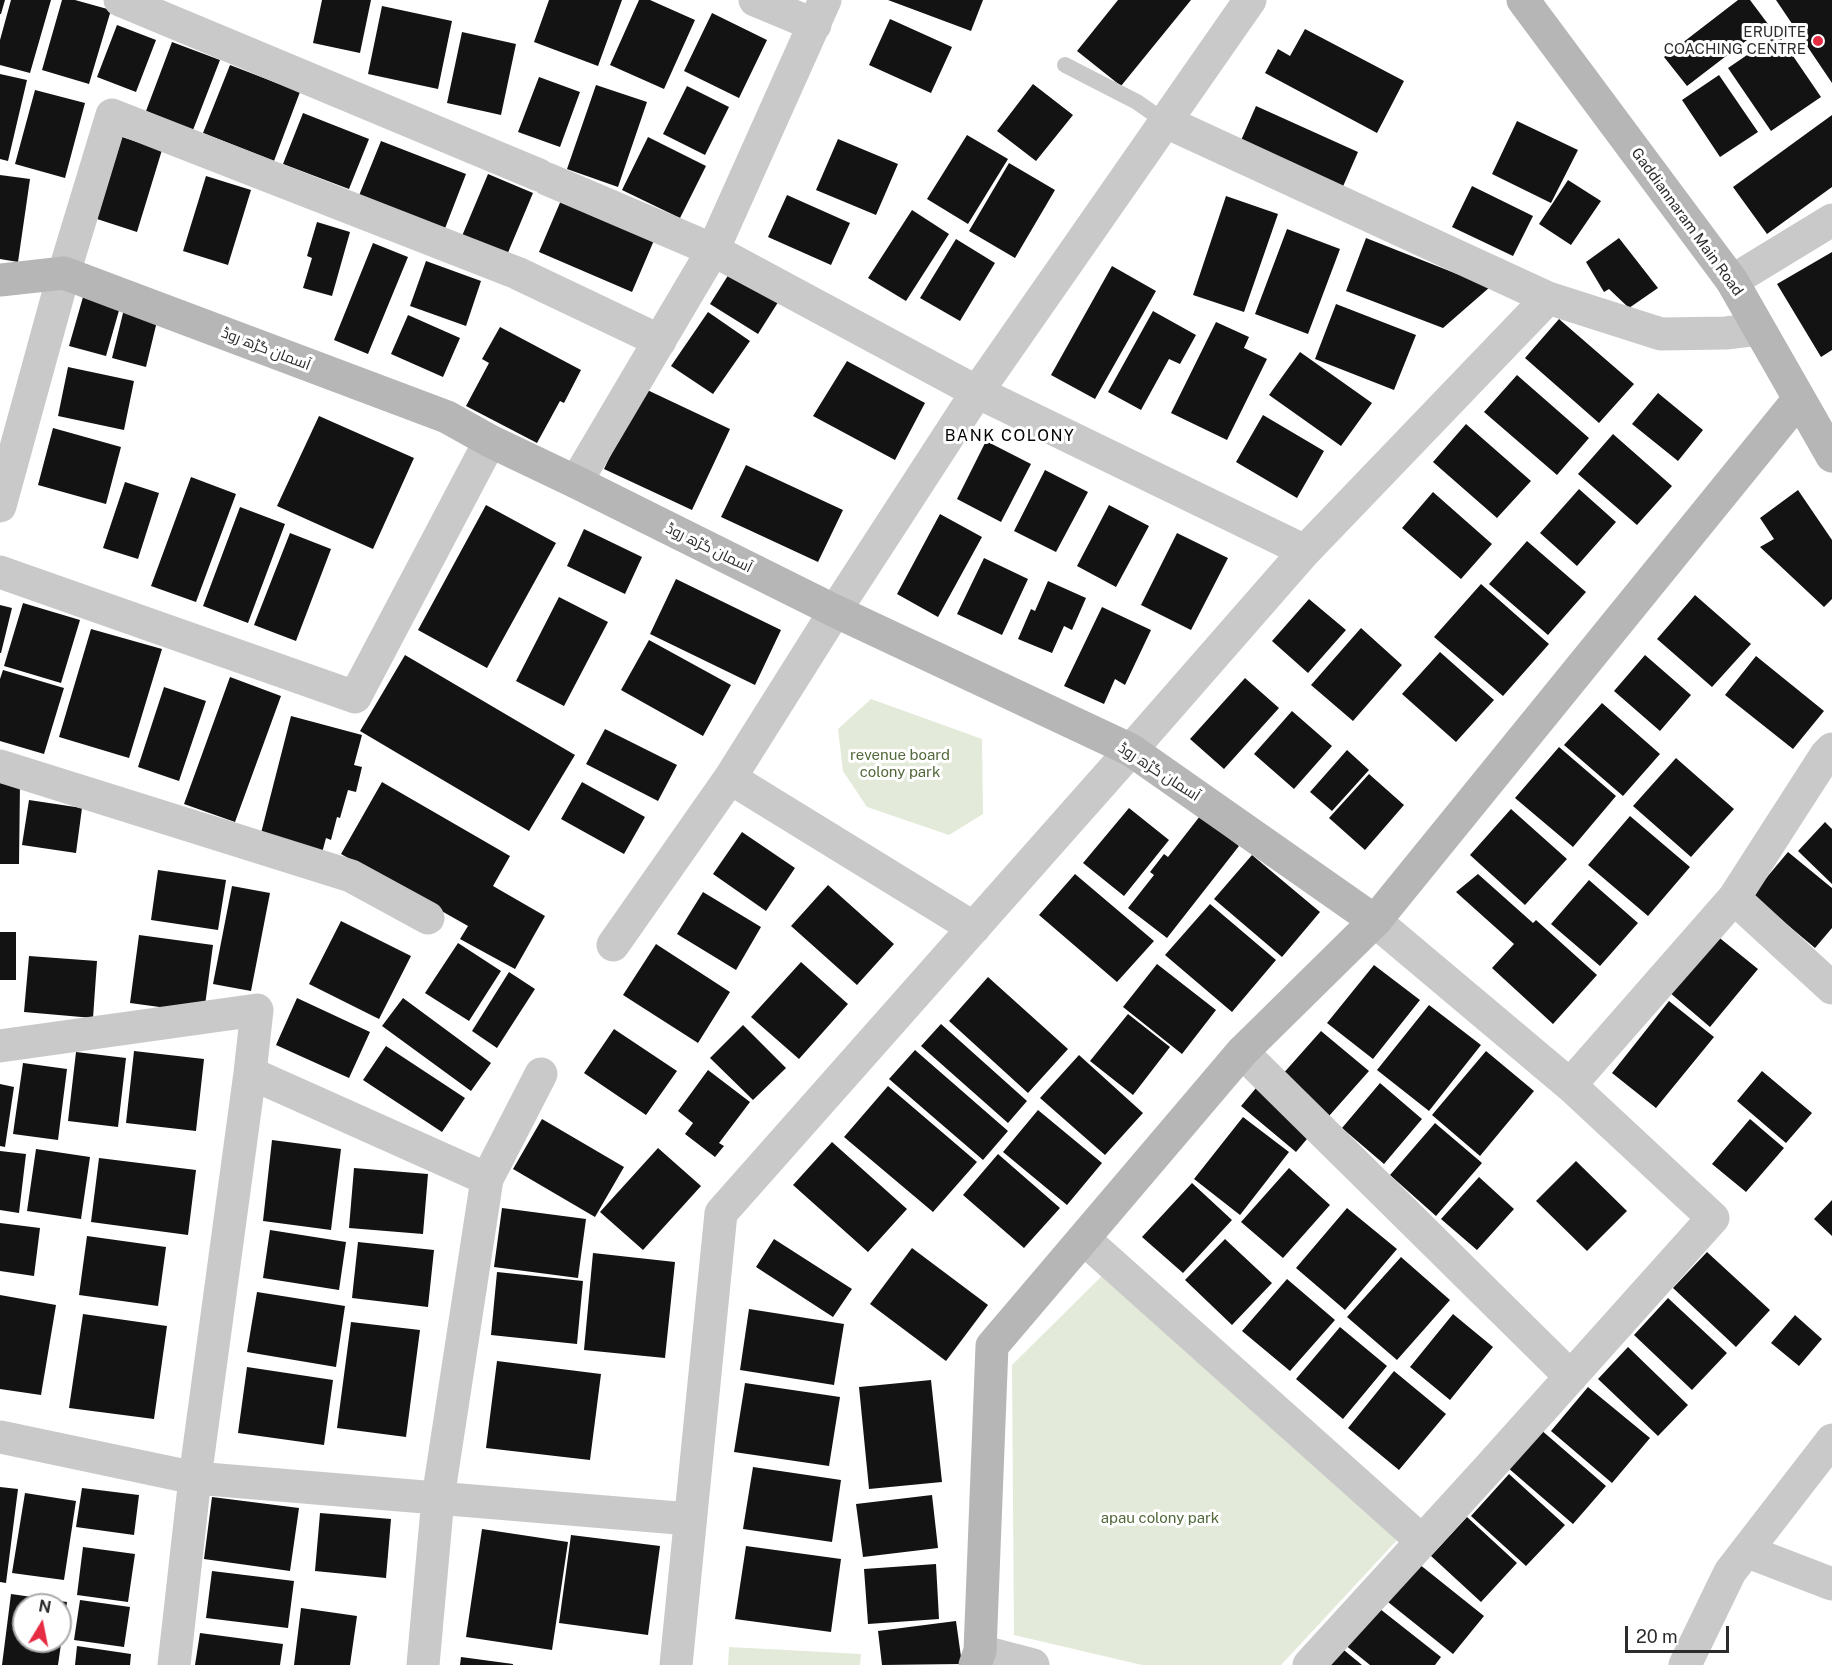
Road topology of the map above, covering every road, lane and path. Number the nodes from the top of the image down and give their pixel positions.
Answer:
1 (120, 0) edge
2 (755, 0) edge
3 (1250, 0) edge
4 (1523, 0) edge
5 (820, 13) edge
6 (1065, 65) dead end
7 (1164, 121) junction
8 (1832, 220) edge
9 (713, 250) junction
10 (64, 273) junction
11 (0, 280) edge
12 (1732, 281) junction
13 (1548, 298) junction
14 (1759, 329) junction
15 (660, 341) junction
16 (977, 393) junction
17 (1799, 399) junction
18 (490, 441) junction
19 (1832, 456) edge
20 (576, 482) junction
21 (0, 506) edge
22 (1305, 551) junction
23 (0, 572) edge
24 (835, 610) junction
25 (1832, 749) edge
26 (1131, 750) junction
27 (0, 766) edge
28 (729, 778) junction
29 (1734, 898) junction
30 (428, 918) dead end
31 (1375, 921) junction
32 (974, 928) junction
33 (613, 945) dead end
34 (1832, 988) edge
35 (0, 1046) edge
36 (1242, 1052) junction
37 (250, 1073) junction
38 (541, 1074) dead end
39 (1570, 1084) junction
40 (487, 1179) junction
41 (1084, 1239) junction
42 (1571, 1377) junction
43 (0, 1437) edge
44 (1832, 1440) edge
45 (195, 1478) junction
46 (438, 1498) junction
47 (690, 1519) junction
48 (1422, 1541) junction
49 (1746, 1551) junction
50 (1832, 1584) edge
51 (977, 1658) edge
52 (174, 1665) edge
53 (423, 1665) edge
54 (676, 1665) edge
55 (1033, 1665) edge
56 (1309, 1665) edge
57 (1685, 1665) edge

1 - 9 street
2 - 5 street
3 - 7 street
4 - 12 street, Gaddiannaram Main Road
5 - 9 street
6 - 7 lane
7 - 13 street
7 - 16 street
8 - 12 street
9 - 15 street
9 - 16 street
10 - 11 street, آسمان گڑھ روڈ
10 - 15 street
10 - 18 street, آسمان گڑھ روڈ
10 - 21 street
12 - 14 street, Gaddiannaram Main Road
13 - 14 street
13 - 22 street
14 - 17 street, Gaddiannaram Main Road
15 - 20 street
16 - 22 street
16 - 24 street
17 - 19 street, Gaddiannaram Main Road
17 - 31 street
18 - 20 street, آسمان گڑھ روڈ
18 - 23 street
20 - 24 street, آسمان گڑھ روڈ
22 - 26 street
24 - 26 street, آسمان گڑھ روڈ
24 - 28 street
25 - 29 street
26 - 31 street, آسمان گڑھ روڈ
26 - 32 street
27 - 30 street
28 - 32 street
28 - 33 street
29 - 34 street
29 - 39 street
31 - 36 street
31 - 39 street
32 - 47 street
35 - 37 street
36 - 41 street
36 - 42 street
37 - 40 street
37 - 45 street
38 - 40 street
39 - 42 street
40 - 46 street
41 - 48 street
41 - 51 street
42 - 48 street
43 - 45 street
44 - 49 street
45 - 46 street
45 - 52 street
46 - 47 street
46 - 53 street
47 - 54 street
48 - 56 street
49 - 50 street
49 - 57 street
51 - 55 street

